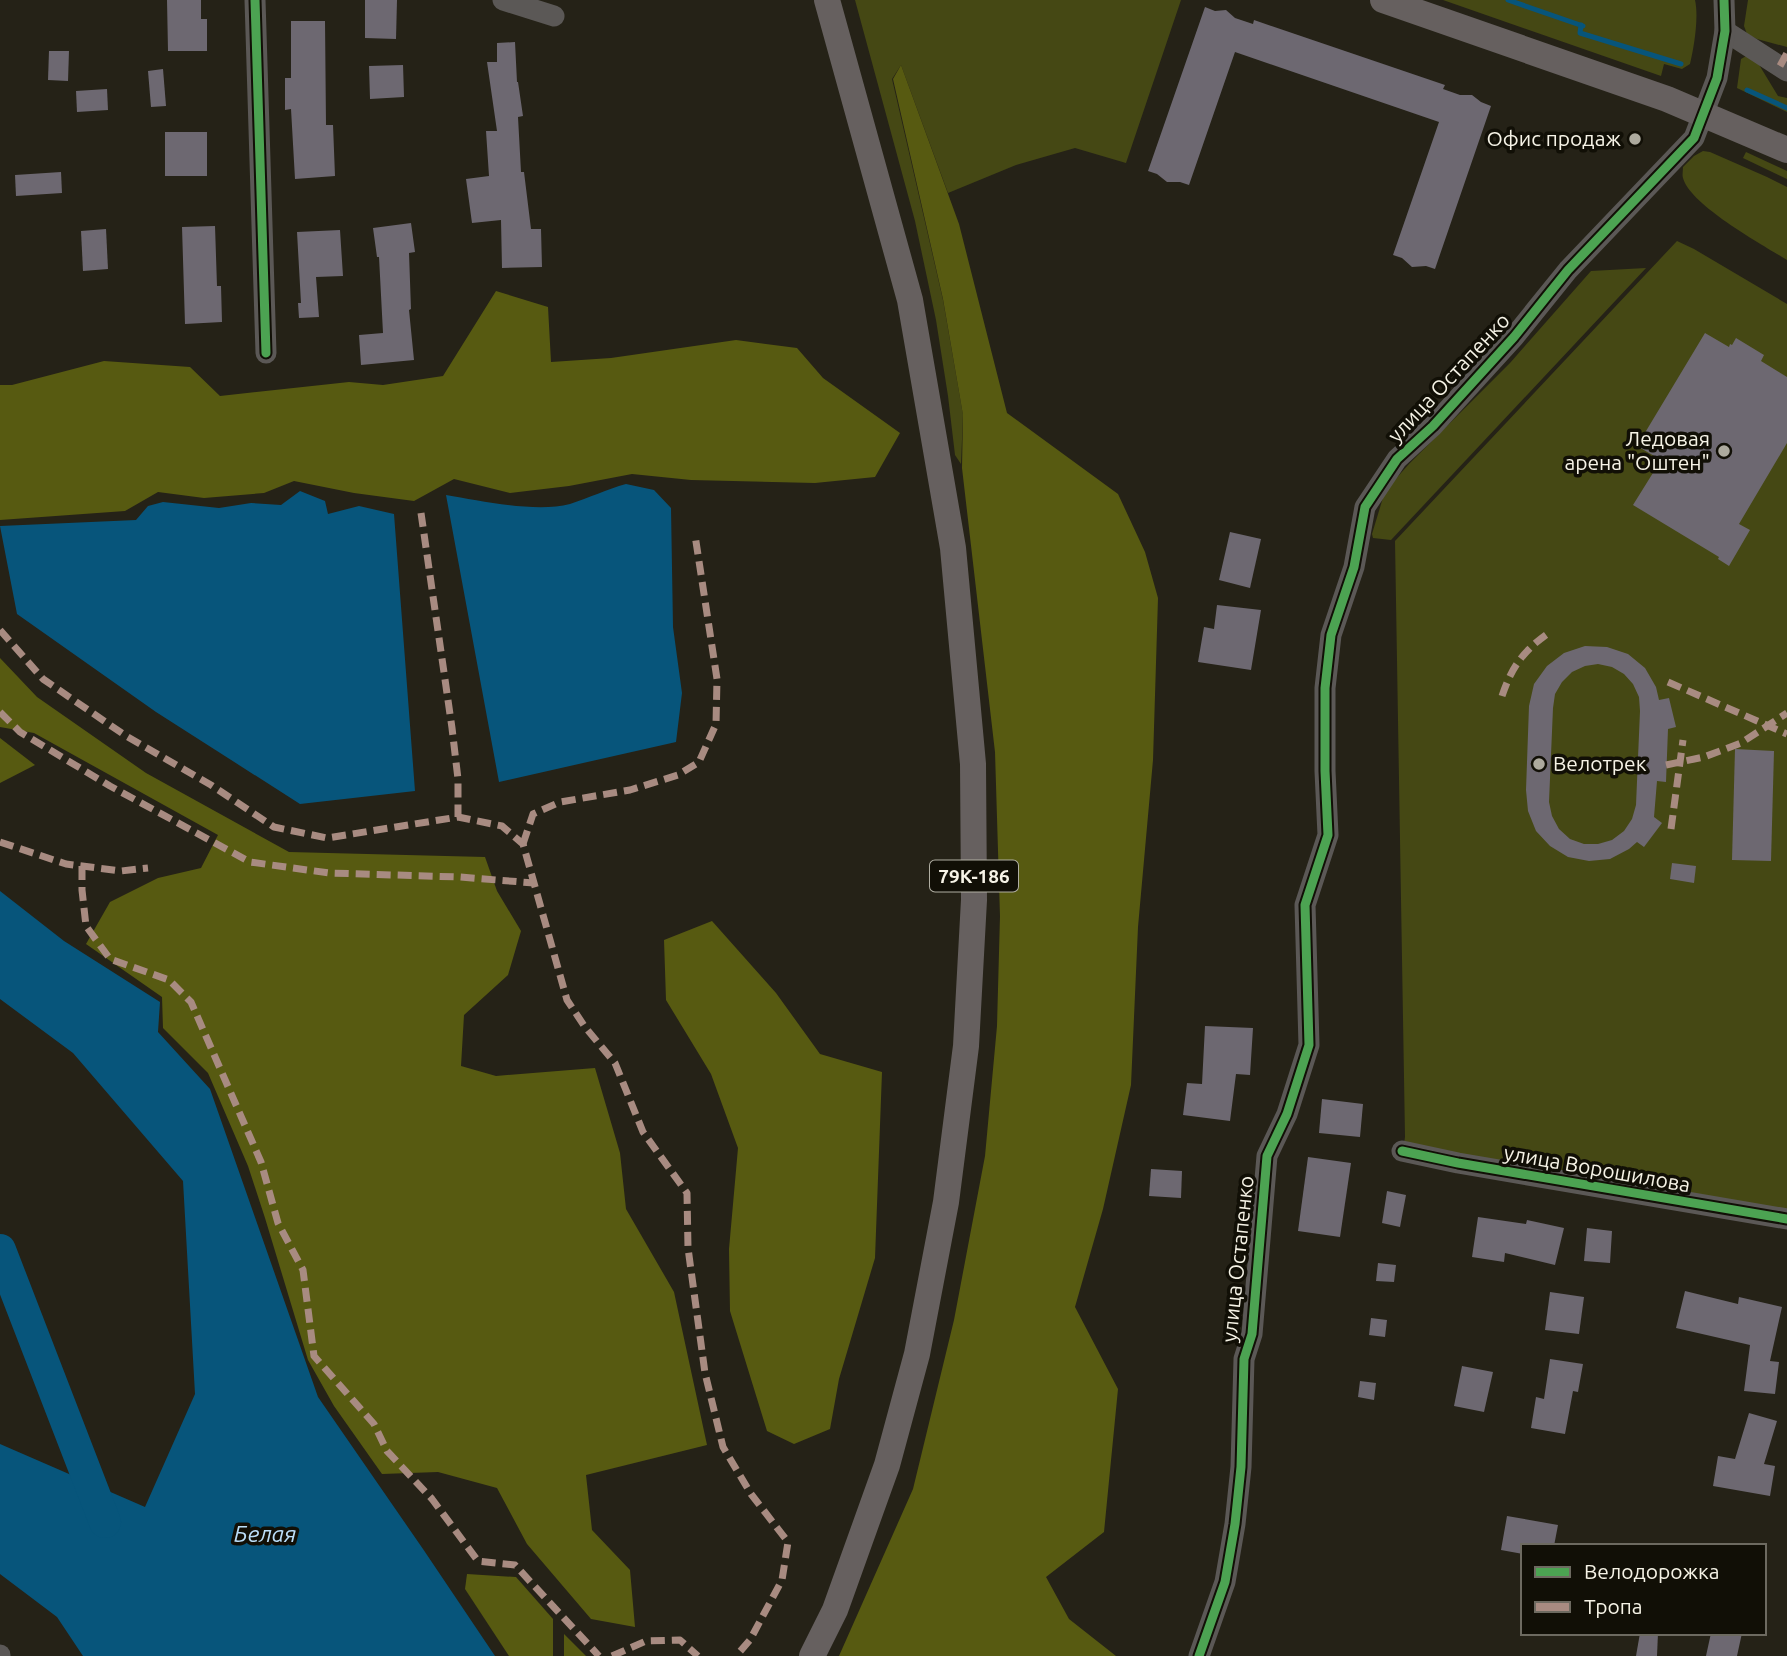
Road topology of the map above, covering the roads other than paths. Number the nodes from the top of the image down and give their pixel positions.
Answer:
1 (255, 0) edge
2 (503, 0) edge
3 (812, 0) edge
4 (827, 0) edge
5 (844, 0) edge
6 (1383, 0) edge
7 (1724, 0) edge
8 (554, 16) dead end
9 (1725, 31) junction
10 (1787, 71) edge
11 (1703, 114) junction
12 (1787, 150) edge
13 (909, 300) junction
14 (266, 353) dead end
15 (1402, 1151) dead end
16 (1787, 1219) edge
17 (812, 1656) edge
18 (1199, 1656) edge

1 - 14 street
2 - 8 street
3 - 13 main road
4 - 13 main road, 79К-186
5 - 13 main road
6 - 11 main road
7 - 9 street, улица Остапенко
9 - 10 street
9 - 11 street, улица Остапенко
11 - 12 main road
11 - 18 street, улица Остапенко
13 - 17 main road, 79К-186
15 - 16 street, улица Ворошилова

